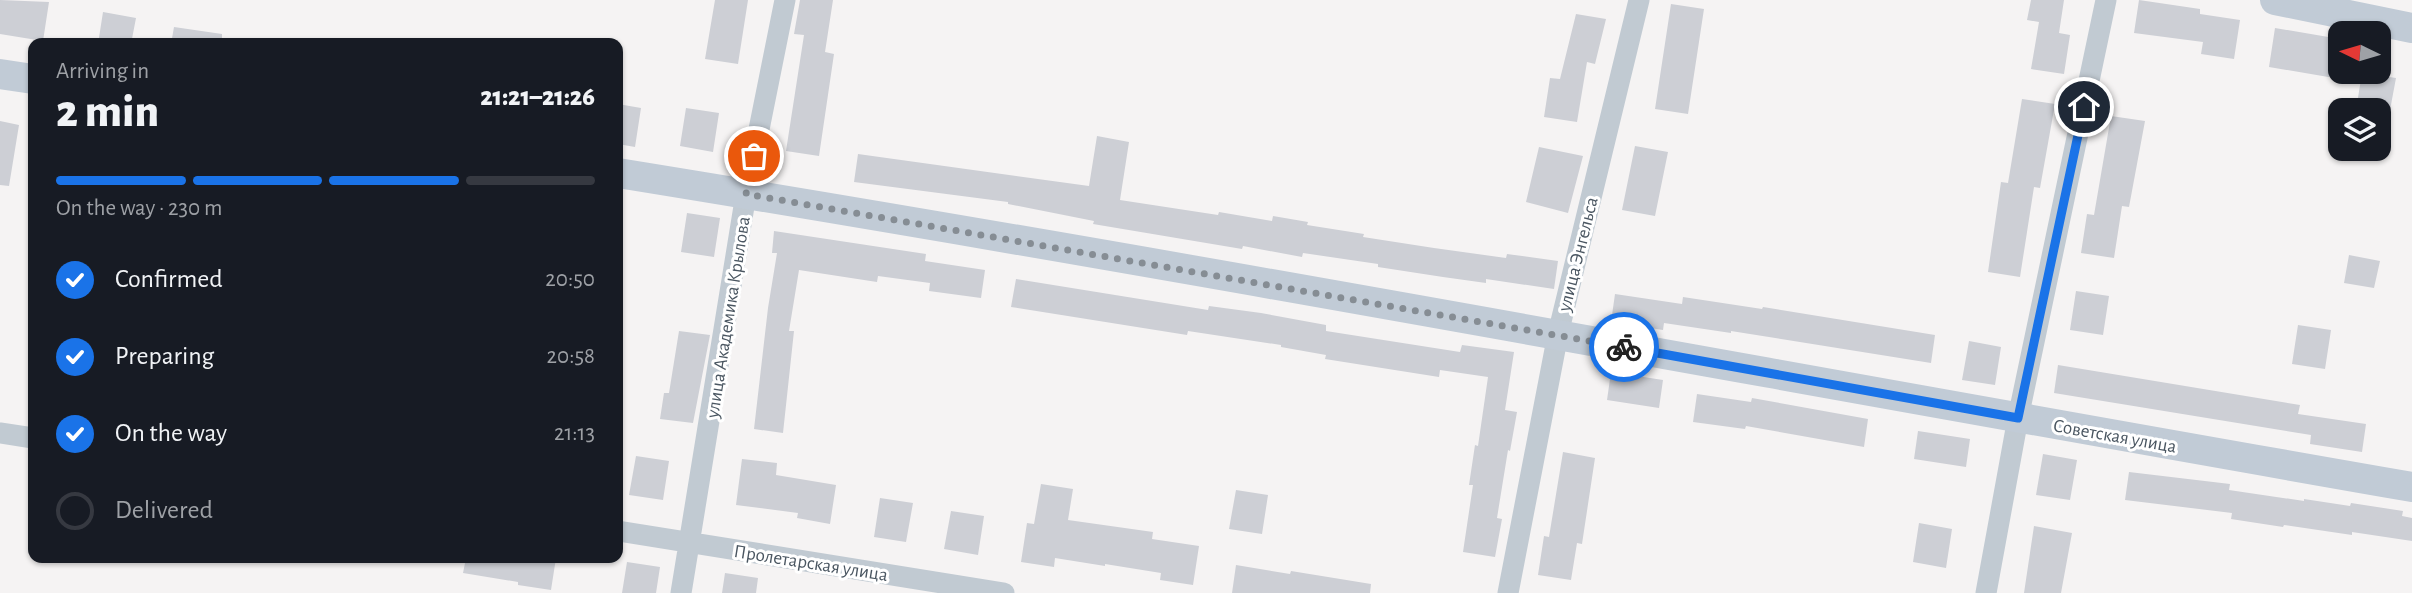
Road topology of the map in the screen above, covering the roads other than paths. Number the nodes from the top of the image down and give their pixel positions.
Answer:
1 (785, 0) edge
2 (1639, 0) edge
3 (2106, 0) edge
4 (2275, 0) edge
5 (2412, 28) edge
6 (0, 74) edge
7 (28, 78) edge
8 (623, 174) edge
9 (746, 194) junction
10 (1558, 334) junction
11 (2018, 418) junction
12 (0, 433) edge
13 (28, 437) edge
14 (2412, 487) edge
15 (623, 532) edge
16 (690, 542) junction
17 (681, 593) edge
18 (1004, 593) edge
19 (1508, 593) edge
20 (1986, 593) edge

1 - 9 street, улица Академика Крылова
2 - 10 street, улица Энгельса
3 - 11 street
4 - 5 street
6 - 7 street
8 - 9 street, Советская улица
9 - 10 street, Советская улица
9 - 16 street, улица Академика Крылова
10 - 11 street, Советская улица
10 - 19 street, улица Энгельса
11 - 14 street, Советская улица
11 - 20 street
12 - 13 street
15 - 16 street, Пролетарская улица
16 - 17 street, улица Академика Крылова
16 - 18 street, Пролетарская улица

